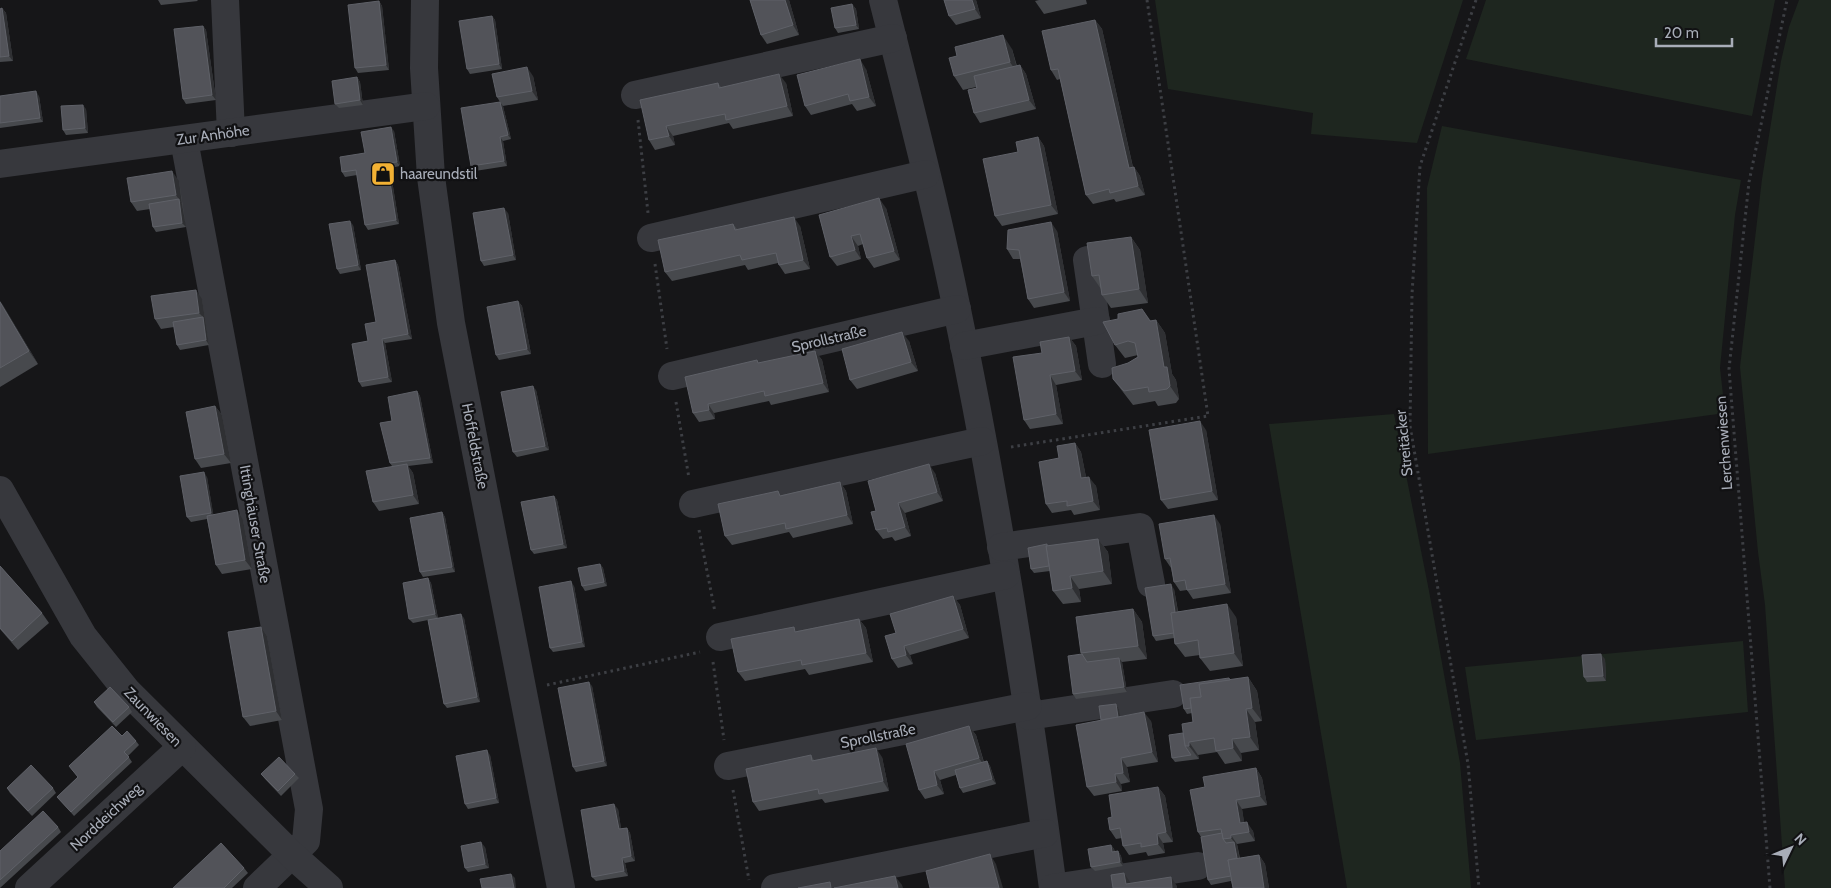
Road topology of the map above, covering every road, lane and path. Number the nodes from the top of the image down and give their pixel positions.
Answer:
1 (224, 0) edge
2 (425, 0) edge
3 (883, 0) edge
4 (1147, 0) edge
5 (1476, 0) edge
6 (1787, 0) edge
7 (893, 38) junction
8 (635, 95) joint
9 (426, 106) junction
10 (231, 132) junction
11 (184, 140) junction
12 (0, 164) edge
13 (926, 174) junction
14 (651, 238) joint
15 (1087, 260) edge
16 (957, 308) junction
17 (1096, 321) junction
18 (964, 346) junction
19 (1102, 364) dead end
20 (672, 376) dead end
21 (982, 441) junction
22 (1010, 447) dead end
23 (0, 490) edge
24 (693, 504) joint
25 (8, 522) edge
26 (1001, 547) junction
27 (1006, 575) junction
28 (1150, 584) dead end
29 (716, 643) junction
30 (522, 690) junction
31 (1173, 694) dead end
32 (1028, 711) junction
33 (182, 746) junction
34 (728, 766) junction
35 (1045, 833) junction
36 (292, 855) junction
37 (1198, 866) dead end
38 (29, 888) edge
39 (257, 888) edge
40 (329, 888) edge
41 (561, 888) edge
42 (751, 888) edge
43 (775, 888) edge
44 (1053, 888) edge
45 (1479, 888) edge
46 (1770, 888) edge

1 - 10 street
2 - 9 street, Hoffeldstraße
3 - 7 street
4 - 22 path
5 - 45 path, Streitäcker
6 - 46 path, Lerchenwiesen
7 - 8 street
7 - 13 street
8 - 14 path
9 - 10 street, Zur Anhöhe
9 - 30 street, Hoffeldstraße
10 - 11 street, Zur Anhöhe
11 - 12 street, Zur Anhöhe
11 - 36 street, Ittinghäuser Straße
13 - 14 street
13 - 16 street
15 - 17 street
16 - 18 street
16 - 20 street, Sprollstraße
17 - 18 street
17 - 19 street
18 - 21 street
21 - 24 street
21 - 26 street
23 - 25 street, Zaunwiesen
24 - 29 path
25 - 33 street, Zaunwiesen
26 - 27 street
26 - 28 street
27 - 29 street
27 - 32 street
29 - 30 path
29 - 34 path
30 - 41 street, Hoffeldstraße
31 - 32 street, Sprollstraße
32 - 34 street, Sprollstraße
32 - 35 street
33 - 36 street, Zaunwiesen
33 - 38 street, Norddeichweg
34 - 42 path
35 - 43 street
35 - 44 street
36 - 39 street, Ittinghäuser Straße
36 - 40 street, Zaunwiesen
37 - 44 street

